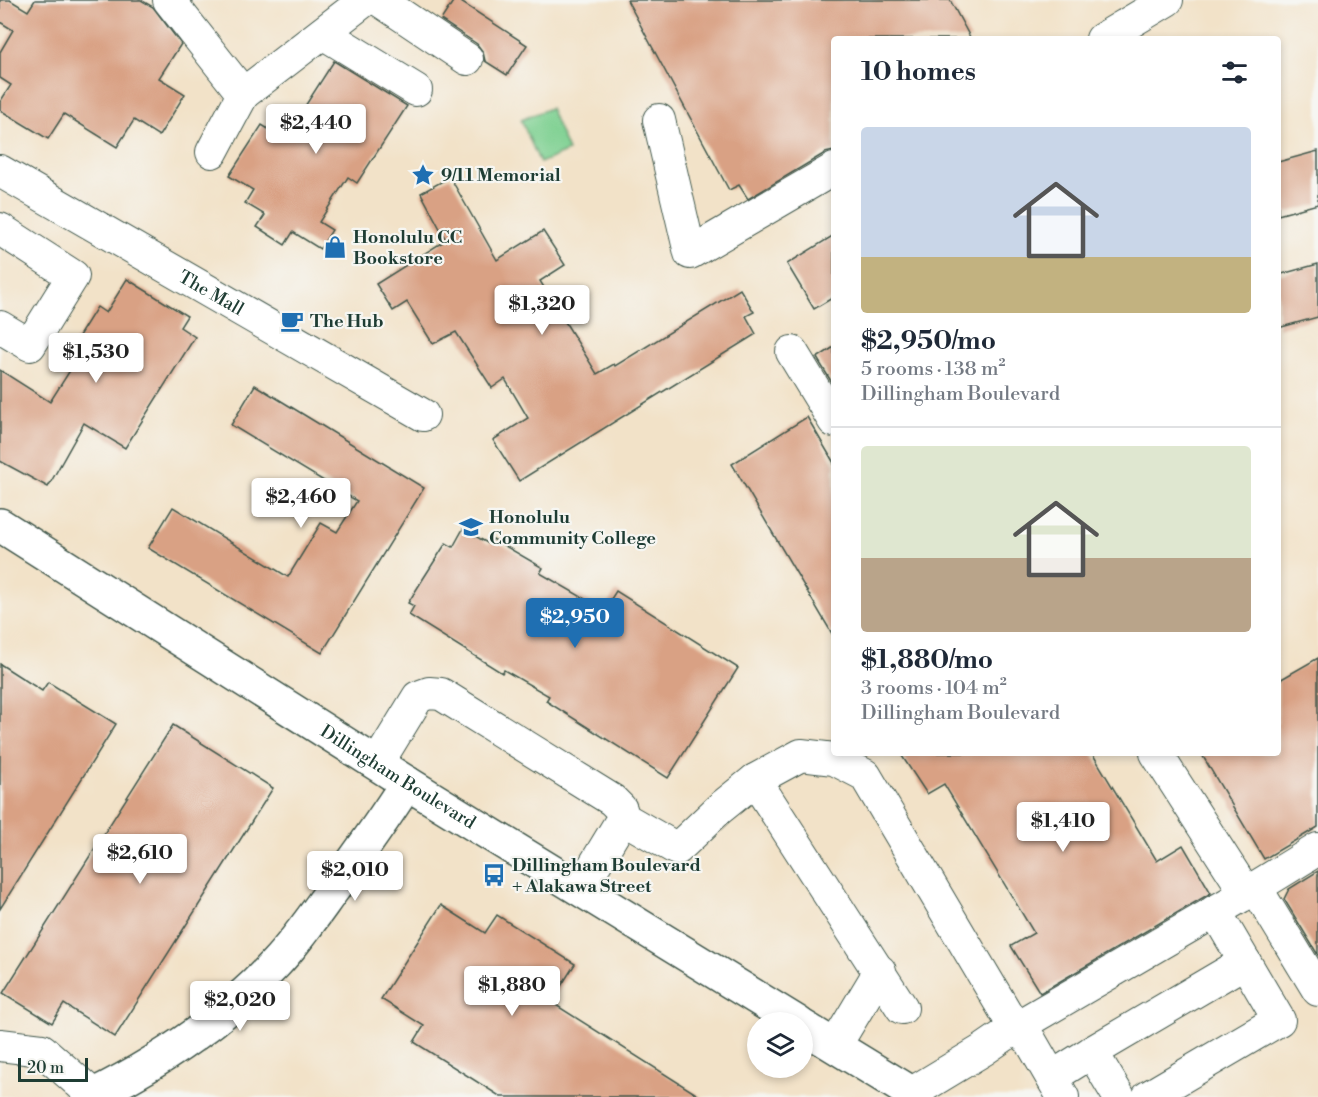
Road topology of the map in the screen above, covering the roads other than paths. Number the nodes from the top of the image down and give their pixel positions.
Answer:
1 (169, 0) edge
2 (365, 0) edge
3 (379, 0) edge
4 (1167, 0) edge
5 (323, 33) junction
6 (1107, 36) edge
7 (468, 59) dead end
8 (416, 90) dead end
9 (243, 94) junction
10 (659, 120) dead end
11 (212, 152) dead end
12 (0, 171) edge
13 (831, 171) edge
14 (0, 229) edge
15 (0, 327) edge
16 (792, 352) dead end
17 (423, 415) dead end
18 (831, 416) edge
19 (0, 525) edge
20 (1158, 756) edge
21 (377, 764) junction
22 (755, 780) junction
23 (407, 783) junction
24 (623, 818) junction
25 (1318, 849) edge
26 (580, 889) junction
27 (1251, 891) junction
28 (1215, 911) junction
29 (1245, 962) junction
30 (880, 971) junction
31 (1318, 990) edge
32 (902, 1008) dead end
33 (780, 1012) edge
34 (1015, 1028) junction
35 (813, 1033) edge
36 (0, 1046) edge
37 (835, 1046) junction
38 (1092, 1052) junction
39 (1057, 1087) edge
40 (97, 1095) edge
41 (915, 1095) edge
42 (1119, 1097) edge
43 (1148, 1097) edge

1 - 9 street
2 - 5 street
3 - 7 street
4 - 6 street
5 - 8 street
5 - 9 street
9 - 11 street
10 - 13 street
12 - 17 street, The Mall
14 - 15 street
16 - 18 street
19 - 21 main road, Dillingham Boulevard
20 - 27 street
21 - 23 main road, Dillingham Boulevard
21 - 24 street
22 - 24 street
22 - 30 street
22 - 34 street
23 - 26 main road, Dillingham Boulevard
23 - 40 main road
24 - 26 street
25 - 27 street
26 - 33 main road, Dillingham Boulevard
27 - 28 street
27 - 31 street
28 - 29 street
28 - 34 street
29 - 38 street
29 - 43 street
30 - 32 street
30 - 37 street
34 - 39 street
34 - 41 street
35 - 37 main road
36 - 40 street
37 - 41 main road
38 - 39 street
38 - 42 street

